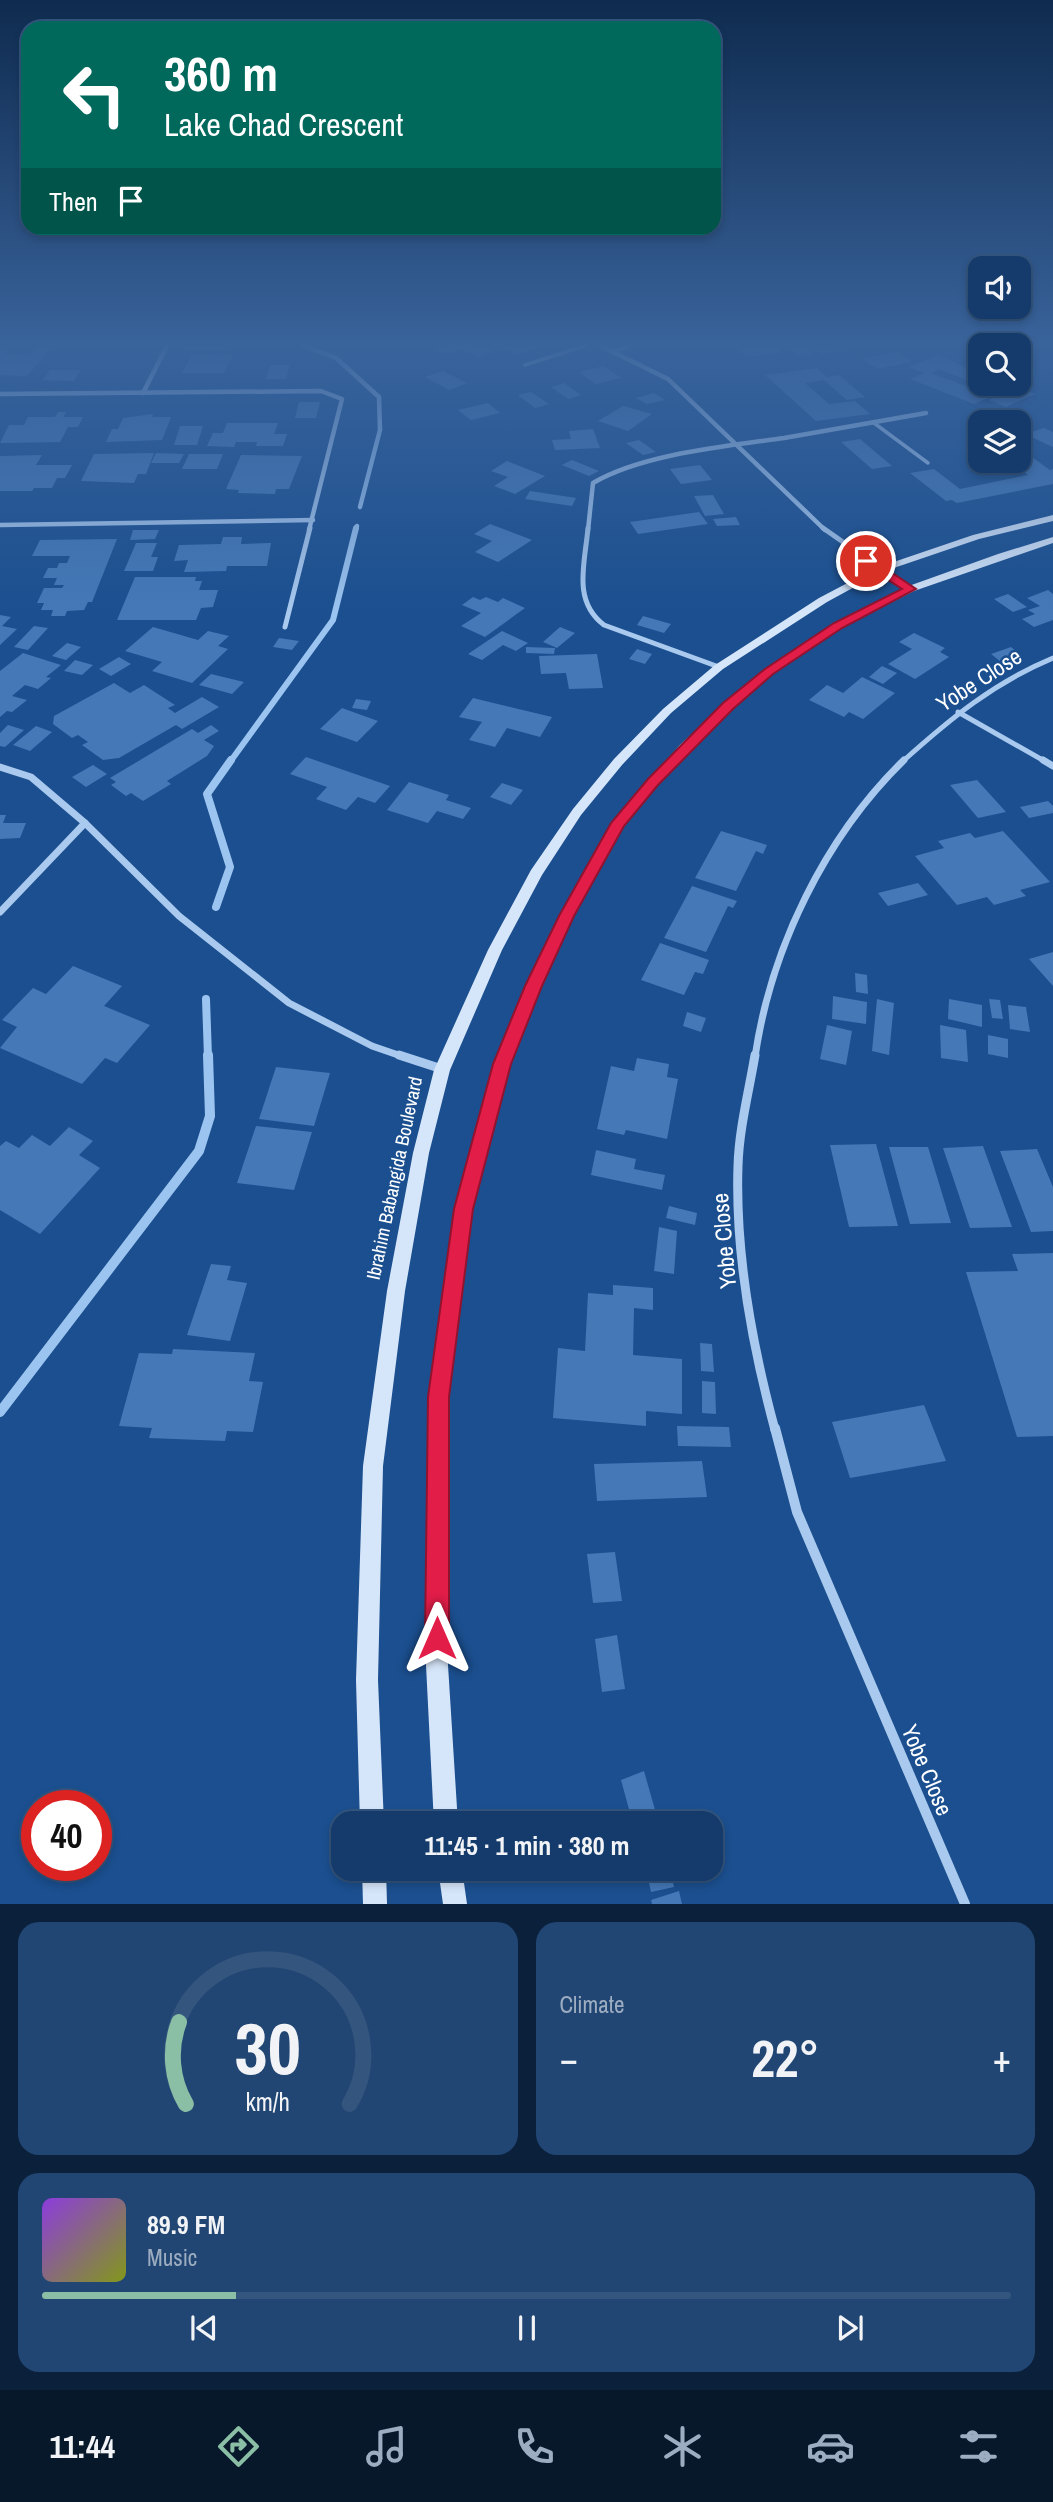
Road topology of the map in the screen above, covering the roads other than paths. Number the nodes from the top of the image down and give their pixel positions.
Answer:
1 (333, 435) edge
2 (728, 435) edge
3 (793, 435) edge
4 (890, 435) edge
5 (737, 443) junction
6 (928, 463) dead end
7 (1053, 518) edge
8 (313, 520) junction
9 (0, 525) edge
10 (1053, 540) edge
11 (879, 570) junction
12 (910, 589) junction
13 (285, 627) dead end
14 (1053, 658) edge
15 (719, 667) junction
16 (958, 712) junction
17 (1053, 766) edge
18 (0, 767) edge
19 (85, 822) junction
20 (0, 912) edge
21 (442, 1070) junction
22 (372, 1811) edge
23 (445, 1811) edge
24 (374, 1881) edge
25 (452, 1881) edge
26 (375, 1903) edge
27 (455, 1903) edge
28 (965, 1903) edge

1 - 8 street
2 - 5 street
3 - 5 street
4 - 6 lane
5 - 11 street
5 - 15 street
7 - 11 street, Ibrahim Babangida Boulevard
8 - 9 street
8 - 13 street
10 - 12 street
11 - 12 street
11 - 15 street, Ibrahim Babangida Boulevard
12 - 23 street
14 - 16 street, Yobe Close
15 - 21 street, Ibrahim Babangida Boulevard
16 - 17 street
16 - 28 street, Yobe Close
18 - 19 street
19 - 20 street
19 - 21 street
21 - 22 street, Ibrahim Babangida Boulevard
24 - 26 street
25 - 27 street

